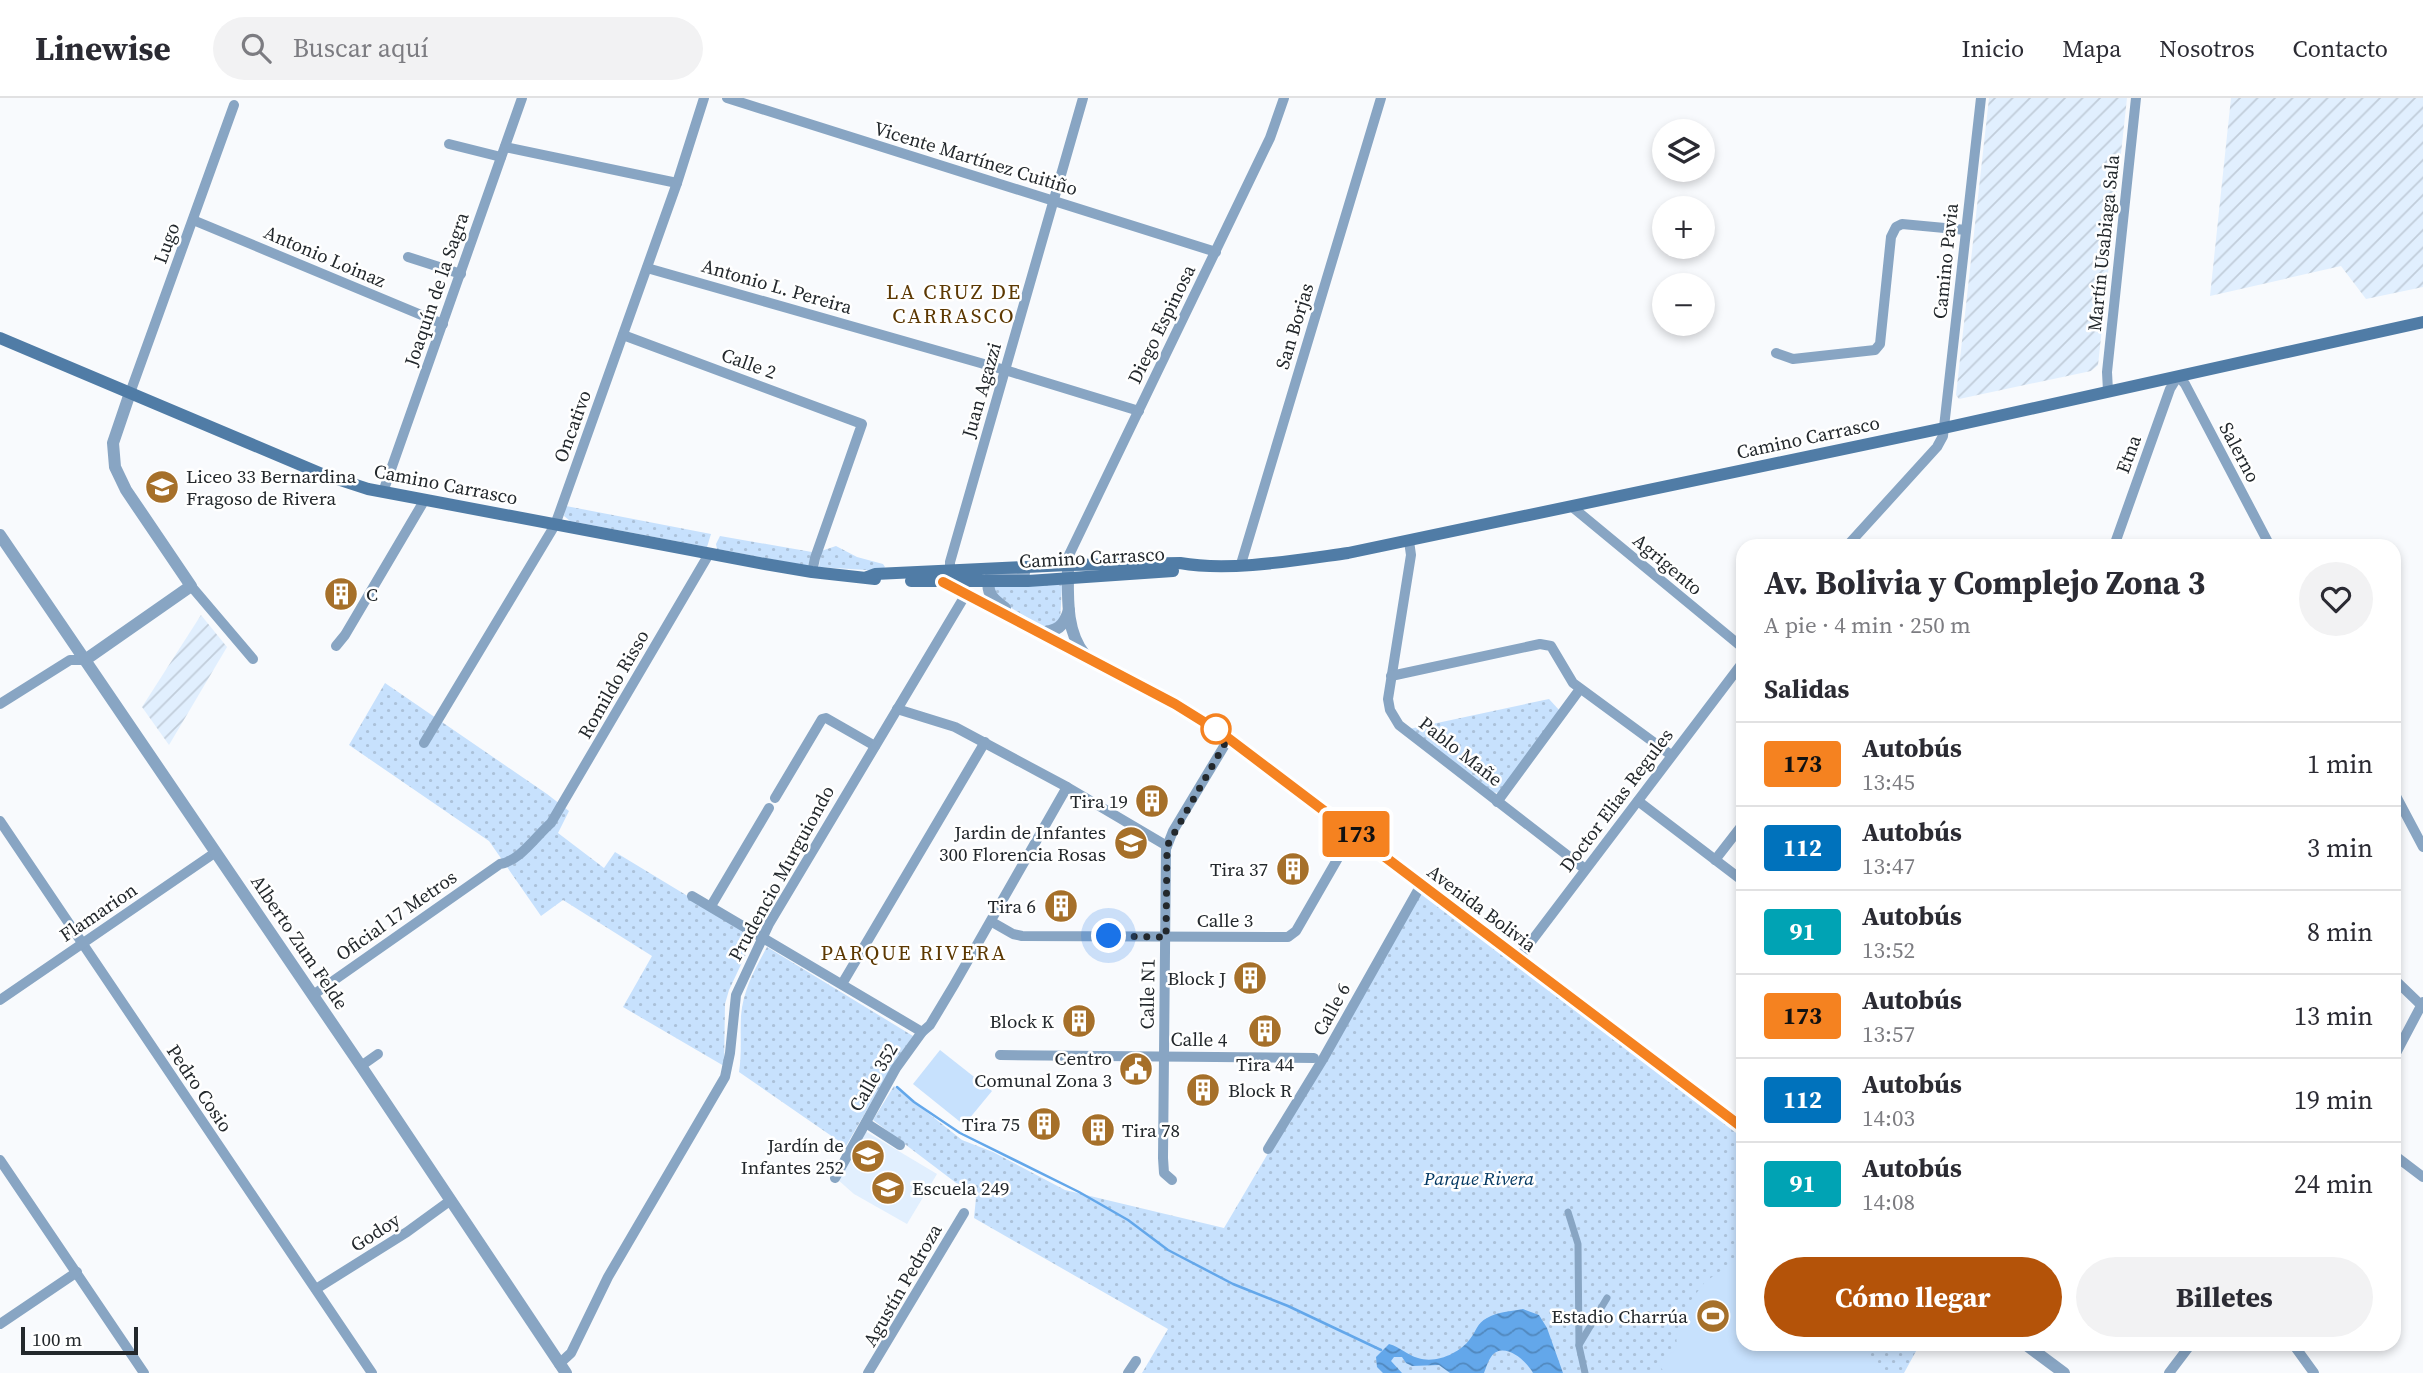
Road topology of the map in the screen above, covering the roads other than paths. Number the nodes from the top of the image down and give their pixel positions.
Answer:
1 (522, 98) edge
2 (704, 98) edge
3 (727, 98) edge
4 (1083, 98) edge
5 (1284, 98) edge
6 (1381, 98) edge
7 (1980, 98) edge
8 (2136, 98) edge
9 (234, 105) dead end
10 (449, 144) dead end
11 (505, 147) junction
12 (501, 158) junction
13 (677, 183) junction
14 (1053, 201) junction
15 (193, 220) junction
16 (1966, 230) junction
17 (1216, 252) junction
18 (408, 257) dead end
19 (647, 268) junction
20 (460, 274) junction
21 (2423, 322) edge
22 (443, 324) junction
23 (623, 335) junction
24 (0, 338) edge
25 (1776, 353) dead end
26 (1005, 370) junction
27 (2178, 376) junction
28 (2108, 391) junction
29 (131, 393) junction
30 (1139, 411) junction
31 (1944, 428) junction
32 (383, 492) junction
33 (424, 501) junction
34 (1571, 506) junction
35 (555, 525) junction
36 (0, 535) edge
37 (1853, 539) edge
38 (2116, 539) edge
39 (2266, 539) edge
40 (1409, 541) junction
41 (709, 554) junction
42 (1241, 564) junction
43 (1028, 567) junction
44 (1068, 571) junction
45 (812, 572) junction
46 (947, 576) junction
47 (989, 581) junction
48 (191, 586) junction
49 (966, 594) junction
50 (1069, 610) junction
51 (1012, 619) junction
52 (1040, 633) junction
53 (1736, 642) edge
54 (336, 646) dead end
55 (1087, 658) junction
56 (253, 659) dead end
57 (85, 660) junction
58 (1736, 671) edge
59 (1391, 676) junction
60 (1580, 689) junction
61 (0, 704) edge
62 (897, 709) junction
63 (1228, 738) junction
64 (985, 742) junction
65 (424, 743) dead end
66 (874, 746) junction
67 (1671, 755) junction
68 (1067, 787) junction
69 (775, 798) dead end
70 (1638, 801) junction
71 (1497, 802) junction
72 (2401, 805) edge
73 (769, 808) dead end
74 (0, 821) edge
75 (1353, 832) junction
76 (1736, 833) edge
77 (1167, 846) junction
78 (2423, 847) edge
79 (215, 852) junction
80 (1716, 860) junction
81 (500, 864) joint
82 (1585, 869) junction
83 (1736, 876) edge
84 (1421, 885) junction
85 (692, 895) dead end
86 (711, 906) junction
87 (992, 922) junction
88 (1166, 937) junction
89 (762, 938) junction
90 (82, 944) junction
91 (1518, 959) junction
92 (842, 984) junction
93 (2401, 985) edge
94 (313, 995) junction
95 (0, 1000) edge
96 (2422, 1004) edge
97 (922, 1032) junction
98 (2401, 1044) edge
99 (378, 1054) dead end
100 (1000, 1055) dead end
101 (1164, 1056) junction
102 (1314, 1058) dead end
103 (361, 1066) junction
104 (866, 1123) junction
105 (1736, 1123) edge
106 (900, 1145) dead end
107 (1268, 1149) dead end
108 (0, 1160) edge
109 (2401, 1160) edge
110 (2423, 1177) edge
111 (835, 1178) dead end
112 (1172, 1180) dead end
113 (451, 1200) junction
114 (1568, 1212) dead end
115 (964, 1213) dead end
116 (77, 1272) junction
117 (316, 1289) junction
118 (1607, 1298) dead end
119 (0, 1324) edge
120 (1578, 1346) junction
121 (2034, 1351) edge
122 (2186, 1351) edge
123 (2298, 1351) edge
124 (1136, 1361) dead end
125 (562, 1368) edge
126 (144, 1373) edge
127 (372, 1373) edge
128 (868, 1373) edge
129 (1128, 1373) edge
130 (1585, 1373) edge
131 (2064, 1373) edge
132 (2169, 1373) edge
133 (2314, 1373) edge

1 - 11 street, Joaquín de la Sagra
2 - 13 street, Oncativo
3 - 14 street, Vicente Martínez Cuitiño
4 - 14 street, Juan Agazzi
5 - 17 street, Diego Espinosa
6 - 42 street, San Borjas
7 - 16 street, Camino Pavia
8 - 28 street, Martín Usabiaga Sala
9 - 15 street, Lugo
10 - 12 street
11 - 12 street, Joaquín de la Sagra
11 - 13 street
12 - 20 street, Joaquín de la Sagra
13 - 19 street, Oncativo
14 - 17 street, Vicente Martínez Cuitiño
14 - 26 street, Juan Agazzi
15 - 22 street, Antonio Loinaz
15 - 29 street, Lugo
16 - 25 street
16 - 31 street, Camino Pavia
17 - 30 street, Diego Espinosa
18 - 20 street
19 - 23 street, Oncativo
19 - 26 street, Antonio L. Pereira
20 - 22 street, Joaquín de la Sagra
21 - 27 main road, Camino Carrasco
22 - 32 street, Joaquín de la Sagra
23 - 35 street, Oncativo
23 - 45 street, Calle 2
24 - 29 main road, Camino Carrasco
26 - 30 street, Antonio L. Pereira
26 - 46 street, Juan Agazzi
27 - 28 main road, Camino Carrasco
27 - 38 street, Etna
27 - 39 street, Salerno
28 - 31 main road, Camino Carrasco
29 - 32 main road, Camino Carrasco
29 - 48 street
30 - 44 street, Diego Espinosa
31 - 34 main road, Camino Carrasco
31 - 37 street
32 - 33 main road, Camino Carrasco
33 - 35 main road, Camino Carrasco
33 - 54 street
34 - 40 main road, Camino Carrasco
34 - 53 street, Agrigento
35 - 41 main road, Camino Carrasco
35 - 65 street, Oncativo
36 - 57 street, Alberto Zum Felde
40 - 42 main road, Camino Carrasco
40 - 59 street, Pablo Mañe
41 - 45 main road, Camino Carrasco
41 - 81 street, Romildo Risso
42 - 44 main road, Camino Carrasco
43 - 44 main road, Camino Carrasco
43 - 46 main road, Camino Carrasco
43 - 47 street, Camino Carrasco
44 - 47 main road, Camino Carrasco
44 - 50 street
45 - 46 main road, Camino Carrasco
46 - 47 main road, Camino Carrasco
46 - 49 street, Avenida Bolivia
47 - 51 street, Avenida Bolivia
48 - 56 street
48 - 57 street
49 - 51 street, Avenida Bolivia
49 - 62 street, Prudencio Murguiondo
50 - 52 street
50 - 55 street
51 - 52 street, Avenida Bolivia
52 - 55 street, Avenida Bolivia
55 - 63 street, Avenida Bolivia
57 - 61 street
57 - 79 street, Alberto Zum Felde
58 - 67 street, Doctor Elias Regules
59 - 60 street
59 - 71 street, Pablo Mañe
60 - 67 street
60 - 71 street
62 - 64 street
62 - 66 street, Prudencio Murguiondo
63 - 75 street, Avenida Bolivia
63 - 77 street, Calle N1
64 - 68 street
64 - 92 street
66 - 69 street
66 - 89 street, Prudencio Murguiondo
67 - 70 street, Doctor Elias Regules
68 - 77 street
68 - 87 street, Calle 352
70 - 80 street
70 - 82 street, Doctor Elias Regules
71 - 82 street, Pablo Mañe
72 - 78 street
73 - 86 street
74 - 90 street, Pedro Cosio
75 - 84 street, Avenida Bolivia
75 - 88 street, Calle 3
76 - 80 street
77 - 88 street, Calle N1
79 - 90 street, Flamarion
79 - 94 street, Alberto Zum Felde
80 - 83 street
81 - 94 street, Oficial 17 Metros
82 - 91 street, Doctor Elias Regules
84 - 91 street, Avenida Bolivia
84 - 107 street, Calle 6
85 - 86 street
86 - 89 street
87 - 88 street, Calle 3
87 - 97 street, Calle 352
88 - 101 street, Calle N1
89 - 92 street
89 - 125 street, Prudencio Murguiondo
90 - 95 street, Flamarion
90 - 117 street, Pedro Cosio
91 - 105 street, Avenida Bolivia
92 - 97 street
93 - 96 street
94 - 103 street, Alberto Zum Felde
96 - 98 street
97 - 104 street, Calle 352
99 - 103 street
100 - 101 street, Calle 4
101 - 102 street, Calle 4
101 - 112 street, Calle N1
103 - 113 street, Alberto Zum Felde
104 - 106 street
104 - 111 street, Calle 352
108 - 116 street
109 - 110 street
113 - 117 street, Godoy
113 - 125 street, Alberto Zum Felde
114 - 120 street
115 - 128 street, Agustín Pedroza
116 - 119 street
116 - 126 street
117 - 127 street, Pedro Cosio
118 - 120 street
120 - 130 street
121 - 131 street
122 - 132 street
123 - 133 street
124 - 129 street

